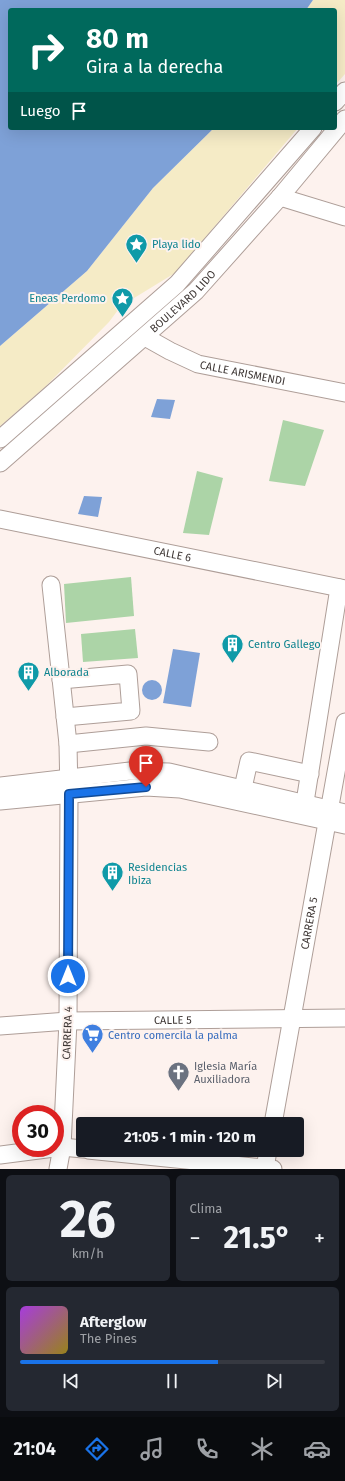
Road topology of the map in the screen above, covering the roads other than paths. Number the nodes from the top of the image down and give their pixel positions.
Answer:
1 (345, 91) edge
2 (337, 100) edge
3 (345, 119) edge
4 (337, 129) edge
5 (311, 130) edge
6 (336, 130) edge
7 (280, 197) junction
8 (345, 217) edge
9 (145, 337) junction
10 (345, 394) edge
11 (0, 438) edge
12 (0, 463) edge
13 (0, 519) edge
14 (51, 585) dead end
15 (342, 588) edge
16 (61, 680) junction
17 (65, 717) junction
18 (345, 722) edge
19 (210, 742) dead end
20 (68, 744) junction
21 (310, 774) junction
22 (0, 786) edge
23 (68, 786) junction
24 (243, 788) junction
25 (0, 801) edge
26 (305, 802) junction
27 (335, 814) edge
28 (345, 825) edge
29 (345, 1018) edge
30 (292, 1019) junction
31 (68, 1021) junction
32 (0, 1026) edge
33 (64, 1105) edge
34 (274, 1117) edge
35 (64, 1147) edge
36 (76, 1149) edge
37 (12, 1153) edge
38 (0, 1155) edge
39 (60, 1157) edge
40 (154, 1157) edge
41 (268, 1157) edge
42 (58, 1169) edge
43 (268, 1169) edge

1 - 2 street
3 - 4 street, BOULEVARD LIDO
5 - 11 street, BOULEVARD LIDO
6 - 7 street, BOULEVARD LIDO
7 - 8 street
7 - 9 street, BOULEVARD LIDO
9 - 10 street, CALLE ARISMENDI
9 - 12 street, BOULEVARD LIDO
13 - 15 street, CALLE 6
14 - 16 street, CARRERA 4
15 - 21 street
16 - 17 street, CARRERA 4
16 - 17 street
17 - 20 street, CARRERA 4
18 - 27 street, CARRERA 5
19 - 20 street
20 - 23 street, CARRERA 4
21 - 24 street
21 - 26 street
22 - 23 street
23 - 24 street
23 - 25 street
23 - 27 street
23 - 31 street, CARRERA 4
24 - 26 street
26 - 27 street
27 - 28 street
27 - 30 street, CARRERA 5
29 - 30 street, CALLE 5
30 - 31 street, CALLE 5
30 - 34 street, CARRERA 5
31 - 32 street, CALLE 5
31 - 33 street, CARRERA 4
35 - 36 street
37 - 38 street
39 - 42 street, CARRERA 4
40 - 43 street
41 - 43 street

